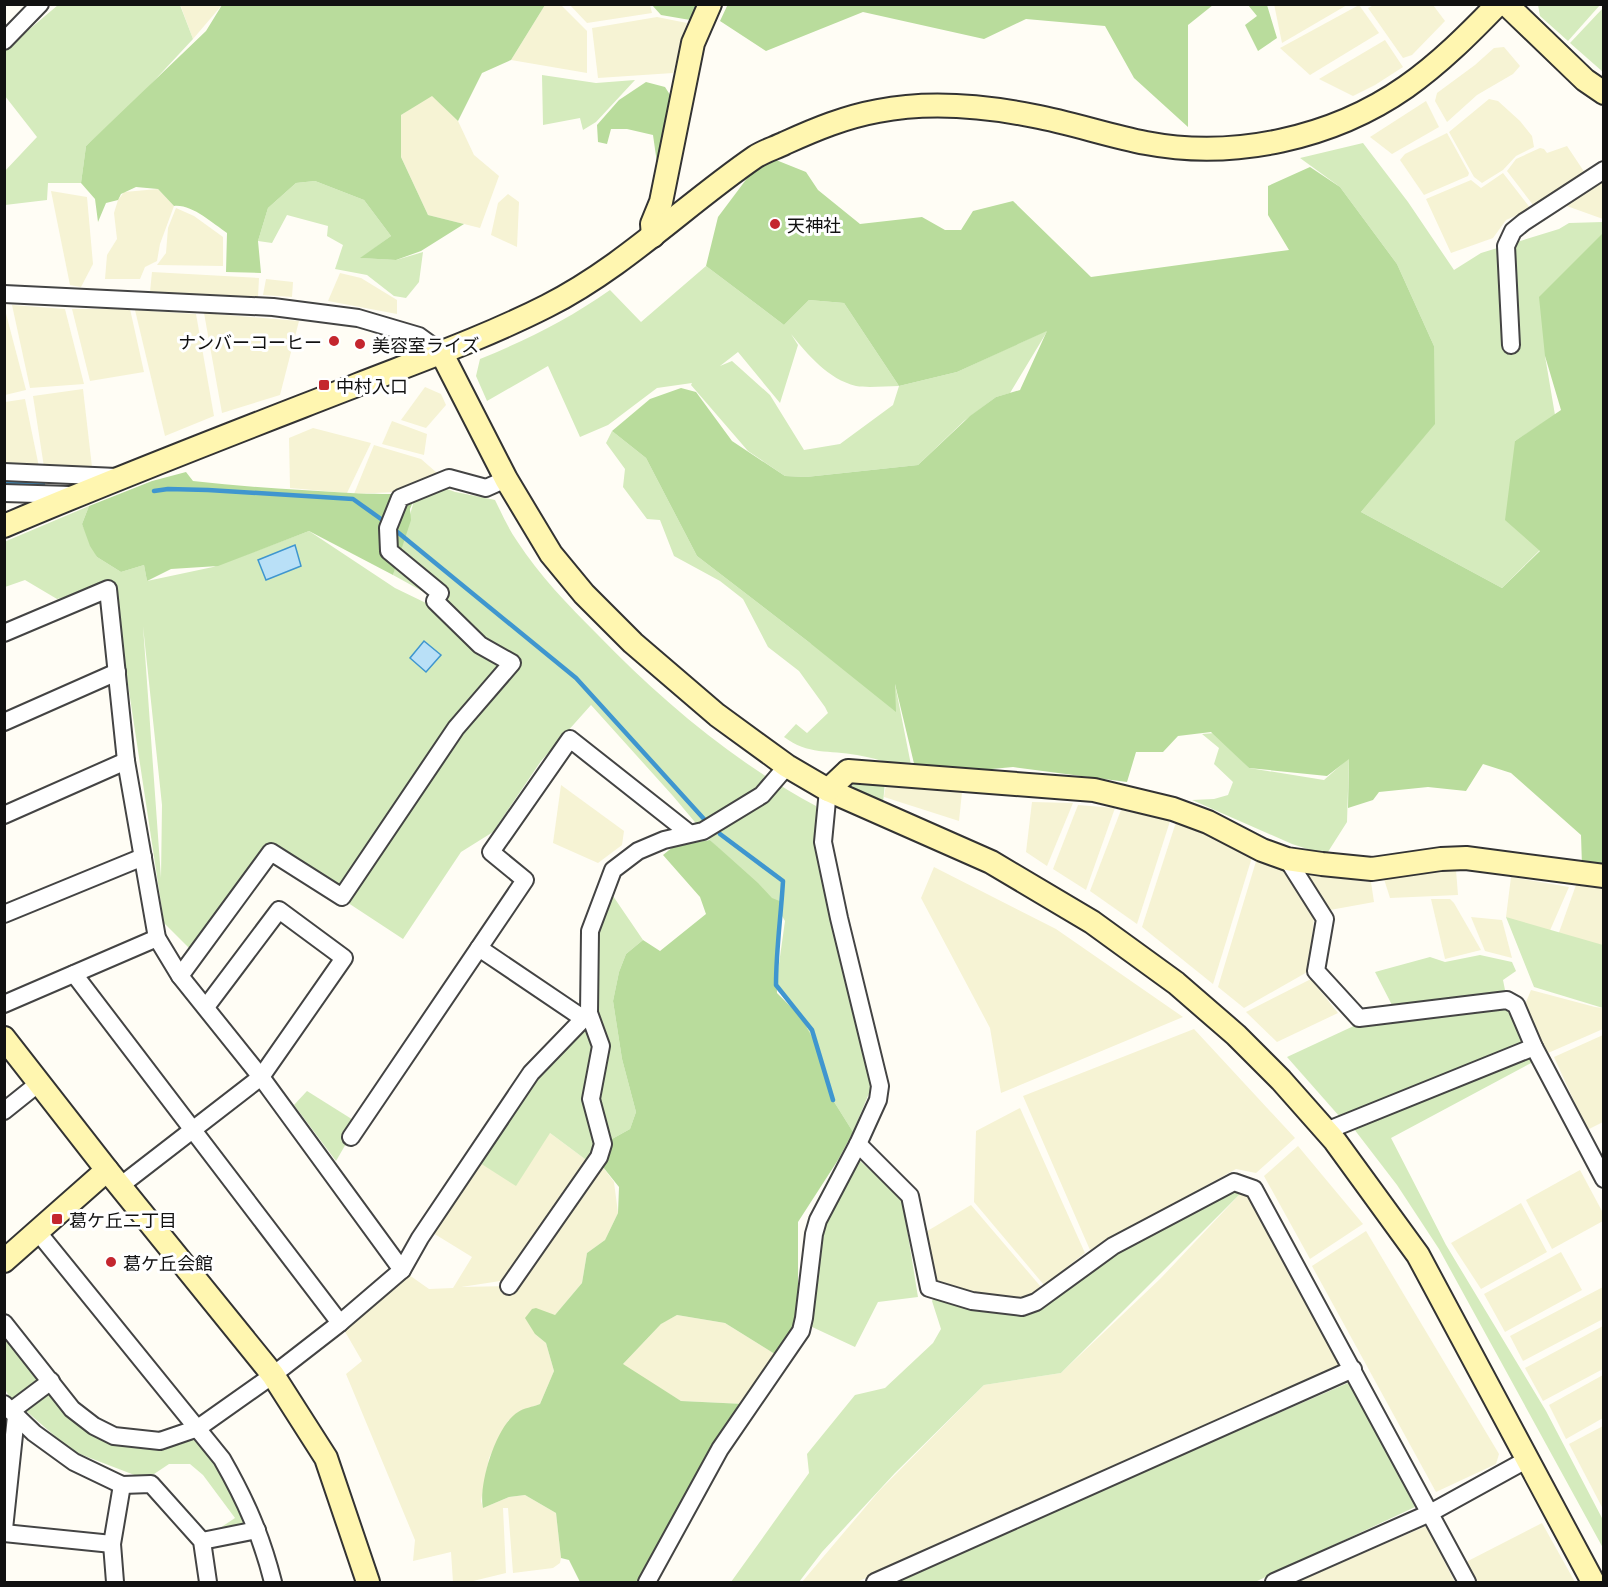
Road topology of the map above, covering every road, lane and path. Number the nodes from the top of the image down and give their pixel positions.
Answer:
1 (40, 4) edge
2 (710, 4) edge
3 (1498, 4) edge
4 (1506, 4) edge
5 (4, 41) edge
6 (1604, 93) edge
7 (1604, 170) edge
8 (653, 236) junction
9 (4, 294) edge
10 (1511, 345) dead end
11 (441, 352) junction
12 (4, 472) edge
13 (121, 477) junction
14 (506, 479) junction
15 (4, 493) edge
16 (75, 495) junction
17 (4, 526) edge
18 (4, 633) edge
19 (117, 672) junction
20 (4, 722) edge
21 (126, 761) junction
22 (787, 766) junction
23 (828, 790) junction
24 (4, 815) edge
25 (689, 833) junction
26 (143, 857) junction
27 (1287, 859) junction
28 (1604, 876) edge
29 (4, 914) edge
30 (157, 938) junction
31 (479, 948) junction
32 (74, 974) junction
33 (180, 976) junction
34 (4, 1004) edge
35 (206, 1007) junction
36 (586, 1016) junction
37 (4, 1038) edge
38 (1534, 1047) junction
39 (261, 1077) junction
40 (39, 1083) junction
41 (4, 1111) edge
42 (193, 1130) junction
43 (1326, 1131) junction
44 (351, 1137) dead end
45 (858, 1144) junction
46 (114, 1178) junction
47 (1604, 1179) edge
48 (37, 1231) junction
49 (4, 1261) edge
50 (402, 1270) junction
51 (509, 1286) dead end
52 (4, 1323) edge
53 (340, 1323) junction
54 (1353, 1369) junction
55 (273, 1375) junction
56 (51, 1381) junction
57 (11, 1410) edge
58 (198, 1428) junction
59 (1528, 1459) junction
60 (122, 1485) junction
61 (1430, 1513) junction
62 (257, 1530) junction
63 (4, 1531) edge
64 (202, 1541) junction
65 (112, 1544) junction
66 (115, 1582) edge
67 (208, 1582) edge
68 (273, 1582) edge
69 (368, 1582) edge
70 (647, 1582) edge
71 (875, 1582) edge
72 (1274, 1582) edge
73 (1467, 1582) edge
74 (1593, 1582) edge

1 - 5 street
2 - 8 street
3 - 8 street
4 - 6 street
7 - 10 street
8 - 11 street
9 - 11 street
11 - 13 street
11 - 14 street
12 - 13 street
13 - 16 street
14 - 22 street
14 - 33 street
15 - 16 street
16 - 17 street
18 - 19 street
19 - 20 street
19 - 21 street
21 - 24 street
21 - 26 street
22 - 23 street
22 - 25 street
23 - 27 street
23 - 43 street
23 - 45 street
25 - 31 street
25 - 36 street
26 - 29 street
26 - 30 street
27 - 28 street
27 - 38 street
30 - 32 street
30 - 33 street
31 - 36 street
31 - 44 street
32 - 34 street
32 - 42 street
33 - 35 street
35 - 39 street
35 - 39 street
36 - 50 street
36 - 51 street
37 - 40 street
38 - 43 street
38 - 47 street
39 - 42 street
39 - 50 street
40 - 41 street
40 - 46 street
42 - 46 street
42 - 53 street
43 - 59 street
45 - 54 street
45 - 70 street
46 - 48 street
46 - 55 street
48 - 49 street
48 - 58 street
50 - 53 street
52 - 56 street
53 - 55 street
54 - 61 street
54 - 71 street
55 - 58 street
55 - 69 street
56 - 57 street
56 - 58 street
57 - 60 street
57 - 63 street
58 - 62 street
59 - 61 street
59 - 74 street
60 - 64 street
60 - 65 street
61 - 72 street
61 - 73 street
62 - 64 street
62 - 68 street
63 - 65 street
64 - 67 street
65 - 66 street

